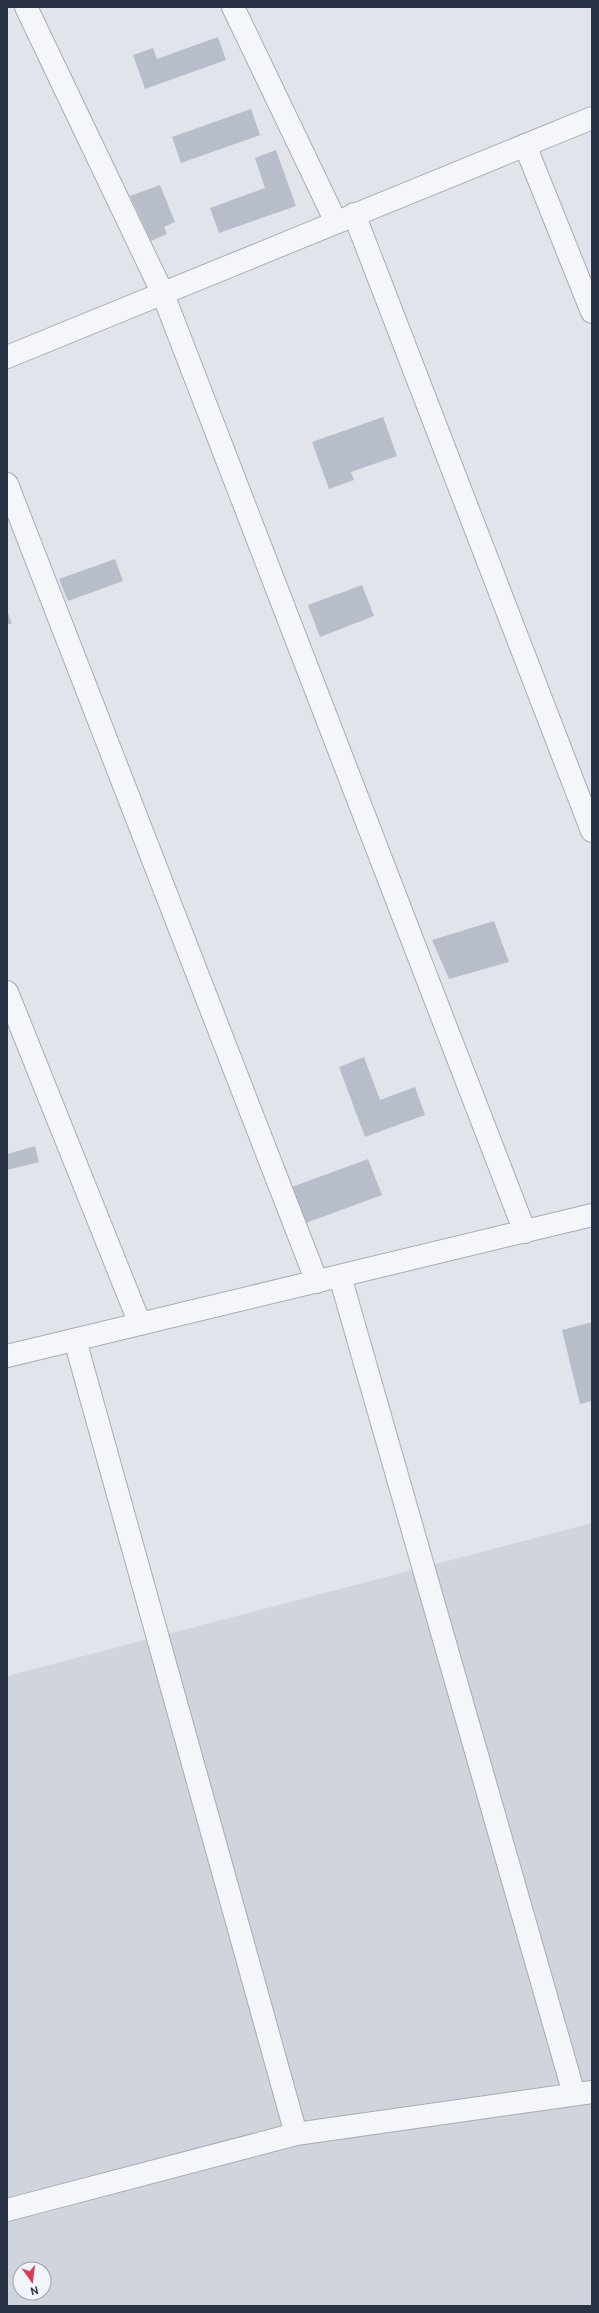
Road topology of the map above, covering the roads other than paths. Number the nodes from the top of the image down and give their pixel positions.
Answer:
1 (26, 7) edge
2 (233, 7) edge
3 (592, 118) edge
4 (525, 145) junction
5 (345, 218) junction
6 (163, 294) junction
7 (592, 312) edge
8 (7, 357) edge
9 (7, 484) edge
10 (592, 831) edge
11 (7, 992) edge
12 (592, 1215) edge
13 (525, 1232) junction
14 (340, 1276) junction
15 (317, 1282) junction
16 (140, 1324) junction
17 (75, 1340) junction
18 (7, 1356) edge
19 (583, 2093) edge
20 (296, 2134) junction
21 (7, 2210) edge

1 - 6 street
2 - 5 street
3 - 4 street
4 - 5 street
4 - 7 street
5 - 6 street
5 - 10 street
6 - 8 street
6 - 13 street
9 - 15 street
11 - 16 street
12 - 13 street
13 - 14 street
14 - 15 street
14 - 19 street
15 - 16 street
16 - 17 street
17 - 18 street
17 - 20 street
19 - 20 street
20 - 21 street

